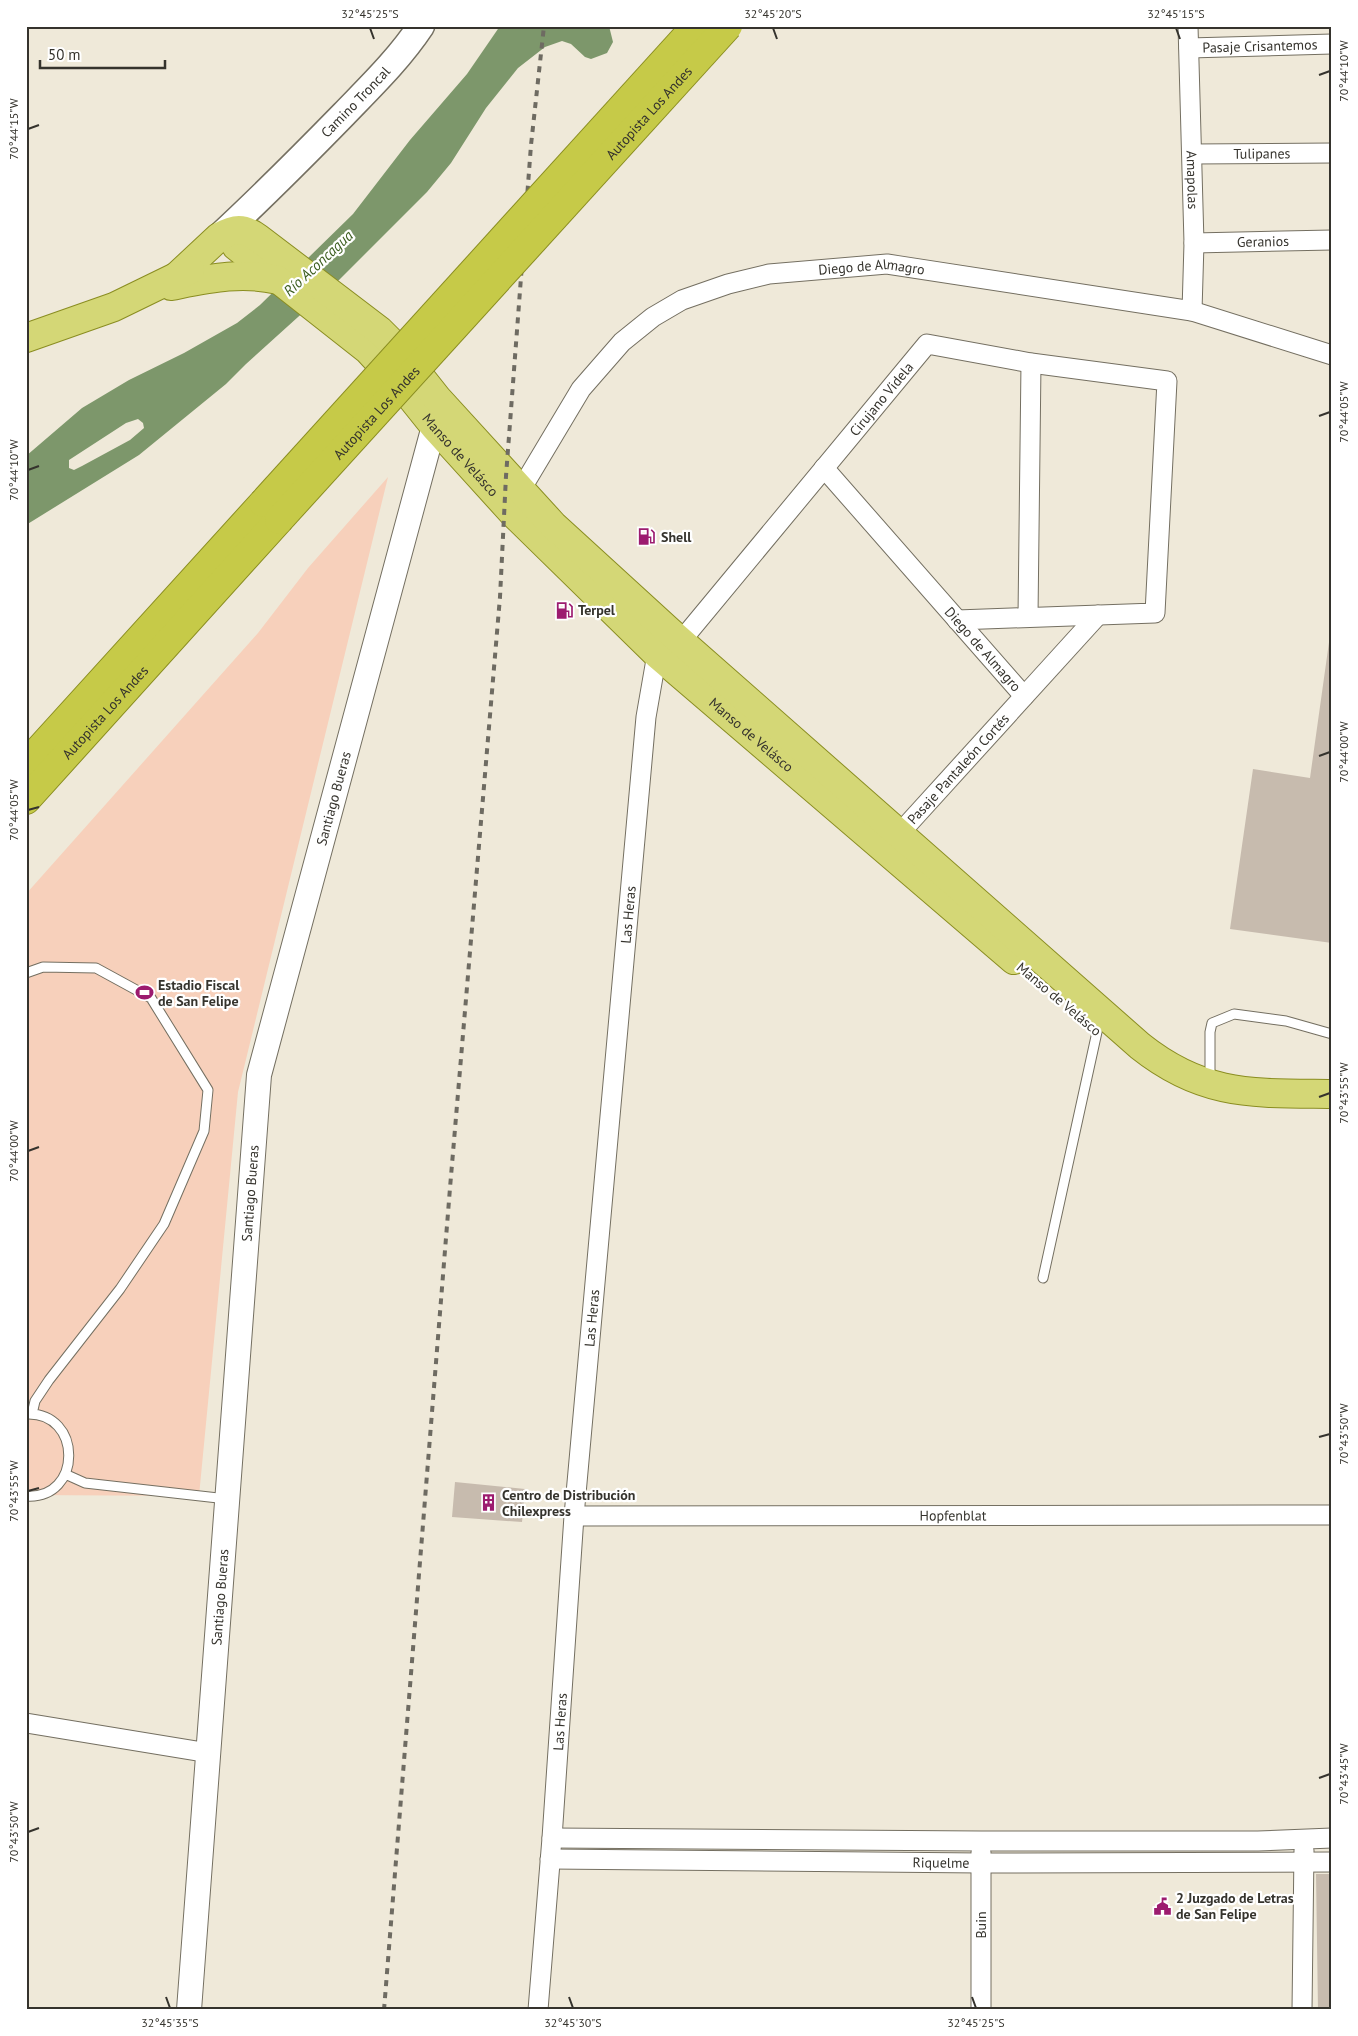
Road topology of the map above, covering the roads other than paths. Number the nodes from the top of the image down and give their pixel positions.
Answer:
1 (421, 26) edge
2 (696, 26) edge
3 (728, 26) edge
4 (1188, 26) edge
5 (1332, 44) edge
6 (1189, 48) junction
7 (1332, 153) edge
8 (1192, 154) junction
9 (236, 232) junction
10 (1332, 240) edge
11 (1194, 243) junction
12 (278, 280) junction
13 (165, 284) junction
14 (1192, 311) junction
15 (26, 338) edge
16 (374, 340) junction
17 (1332, 355) edge
18 (1031, 363) junction
19 (437, 398) junction
20 (434, 426) junction
21 (824, 468) junction
22 (516, 502) junction
23 (271, 512) junction
24 (1098, 615) junction
25 (1028, 617) junction
26 (957, 620) junction
27 (669, 642) junction
28 (1024, 696) junction
29 (26, 764) edge
30 (26, 800) edge
31 (899, 834) junction
32 (26, 973) edge
33 (1097, 1032) junction
34 (1332, 1034) edge
35 (1210, 1085) junction
36 (1332, 1094) edge
37 (1332, 1113) edge
38 (1043, 1278) dead end
39 (29, 1414) edge
40 (66, 1474) junction
41 (26, 1496) edge
42 (227, 1499) junction
43 (1332, 1515) edge
44 (574, 1516) junction
45 (26, 1723) edge
46 (208, 1753) junction
47 (552, 1838) junction
48 (1332, 1838) edge
49 (1303, 1839) junction
50 (981, 1841) junction
51 (550, 1859) junction
52 (1304, 1862) junction
53 (1332, 1862) edge
54 (981, 1863) junction
55 (189, 2010) edge
56 (538, 2010) edge
57 (981, 2010) edge
58 (1302, 2010) edge

1 - 9 main road, Camino Troncal
2 - 23 highway, Autopista Los Andes, bridge
3 - 23 highway, Autopista Los Andes, bridge
4 - 6 street, Amapolas
5 - 6 street, Pasaje Crisantemos
6 - 8 street, Amapolas
7 - 8 street, Tulipanes
8 - 11 street, Amapolas
9 - 12 main road, Manso de Velásco
9 - 13 main road
9 - 16 main road, Manso de Velásco
10 - 11 street, Geranios
11 - 14 street, Amapolas
12 - 13 main road
12 - 16 main road, Manso de Velásco
13 - 15 main road
14 - 17 street, Diego de Almagro
14 - 22 street, Diego de Almagro
16 - 19 main road, Manso de Velásco
16 - 20 main road, Manso de Velásco
18 - 21 street, Cirujano Videla
18 - 24 street, Cirujano Videla
18 - 25 street
19 - 20 street, Santiago Bueras
19 - 22 main road, Manso de Velásco
20 - 22 main road, Manso de Velásco
20 - 42 street, Santiago Bueras
21 - 26 street, Diego de Almagro
21 - 27 street, Cirujano Videla
22 - 27 main road, Manso de Velásco
23 - 29 highway, Autopista Los Andes
23 - 30 highway, Autopista Los Andes
24 - 25 street
24 - 28 street, Pasaje Pantaleón Cortés
25 - 26 street
26 - 28 street, Diego de Almagro
27 - 31 main road, Manso de Velásco
27 - 33 main road, Manso de Velásco
27 - 44 street, Las Heras
28 - 31 street, Pasaje Pantaleón Cortés
31 - 35 main road, Manso de Velásco
32 - 39 lane
33 - 37 main road, Manso de Velásco
33 - 38 lane
34 - 35 lane
35 - 36 main road, Manso de Velásco
39 - 40 lane
40 - 41 lane
40 - 42 lane
42 - 46 street, Santiago Bueras
43 - 44 street, Hopfenblat
44 - 47 street, Las Heras
45 - 46 street
46 - 55 street, Santiago Bueras
47 - 50 street, Riquelme
47 - 51 street, Las Heras
48 - 49 street, Riquelme
49 - 50 street, Riquelme
49 - 52 street
50 - 54 street, Buin
51 - 54 street, Riquelme
51 - 56 street, Las Heras
52 - 53 street, Riquelme
52 - 54 street, Riquelme
52 - 58 street
54 - 57 street, Buin

